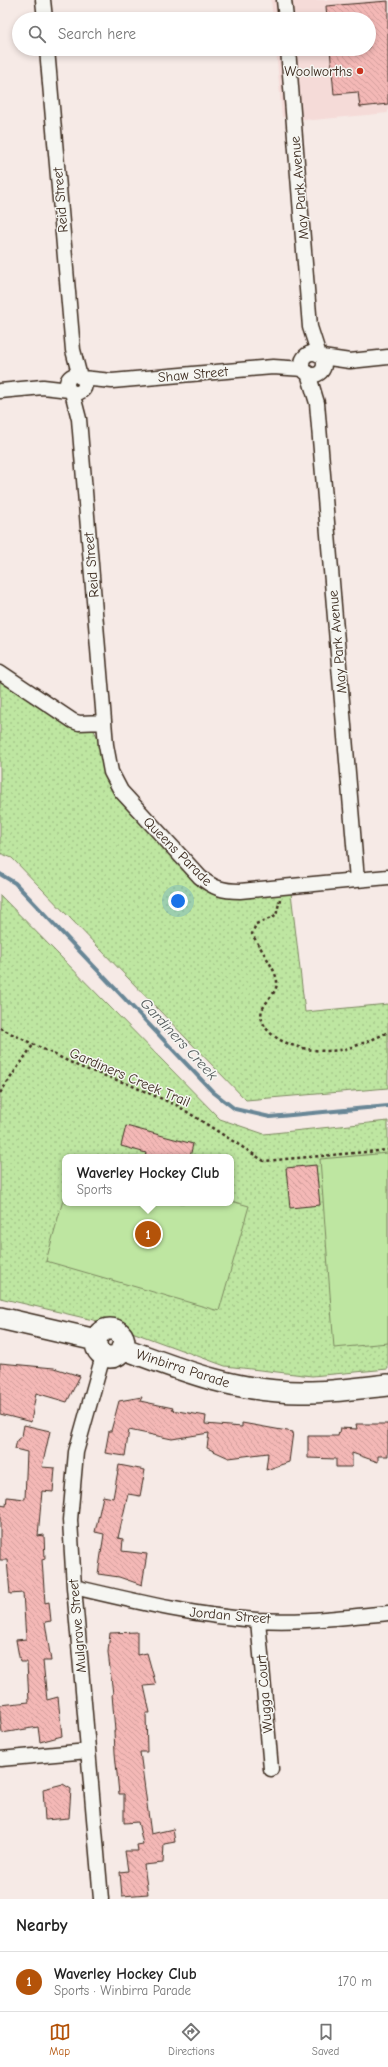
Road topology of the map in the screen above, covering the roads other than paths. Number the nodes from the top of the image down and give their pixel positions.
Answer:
1 (43, 0) edge
2 (284, 0) edge
3 (44, 12) edge
4 (285, 12) edge
5 (48, 56) edge
6 (289, 56) edge
7 (388, 357) edge
8 (313, 364) junction
9 (76, 384) junction
10 (0, 391) edge
11 (0, 672) edge
12 (104, 716) junction
13 (388, 877) edge
14 (357, 880) junction
15 (0, 1318) edge
16 (107, 1348) junction
17 (388, 1385) edge
18 (74, 1587) junction
19 (388, 1613) edge
20 (258, 1620) junction
21 (88, 1751) junction
22 (0, 1759) edge
23 (271, 1769) dead end
24 (101, 1899) edge

1 - 3 street
2 - 4 street
5 - 9 street, Reid Street
6 - 8 street, May Park Avenue
7 - 8 street, Shaw Street
8 - 9 street, Shaw Street
8 - 14 street, May Park Avenue
9 - 10 street, Shaw Street
9 - 12 street, Reid Street
11 - 12 street
12 - 14 street, Queens Parade
13 - 14 street, Queens Parade
15 - 16 street, Winbirra Parade
16 - 17 street, Winbirra Parade
16 - 18 street, Mulgrave Street
18 - 20 street, Jordan Street
18 - 21 street, Mulgrave Street
19 - 20 street, Jordan Street
20 - 23 street, Wugga Court
21 - 22 street
21 - 24 street, Mulgrave Street

